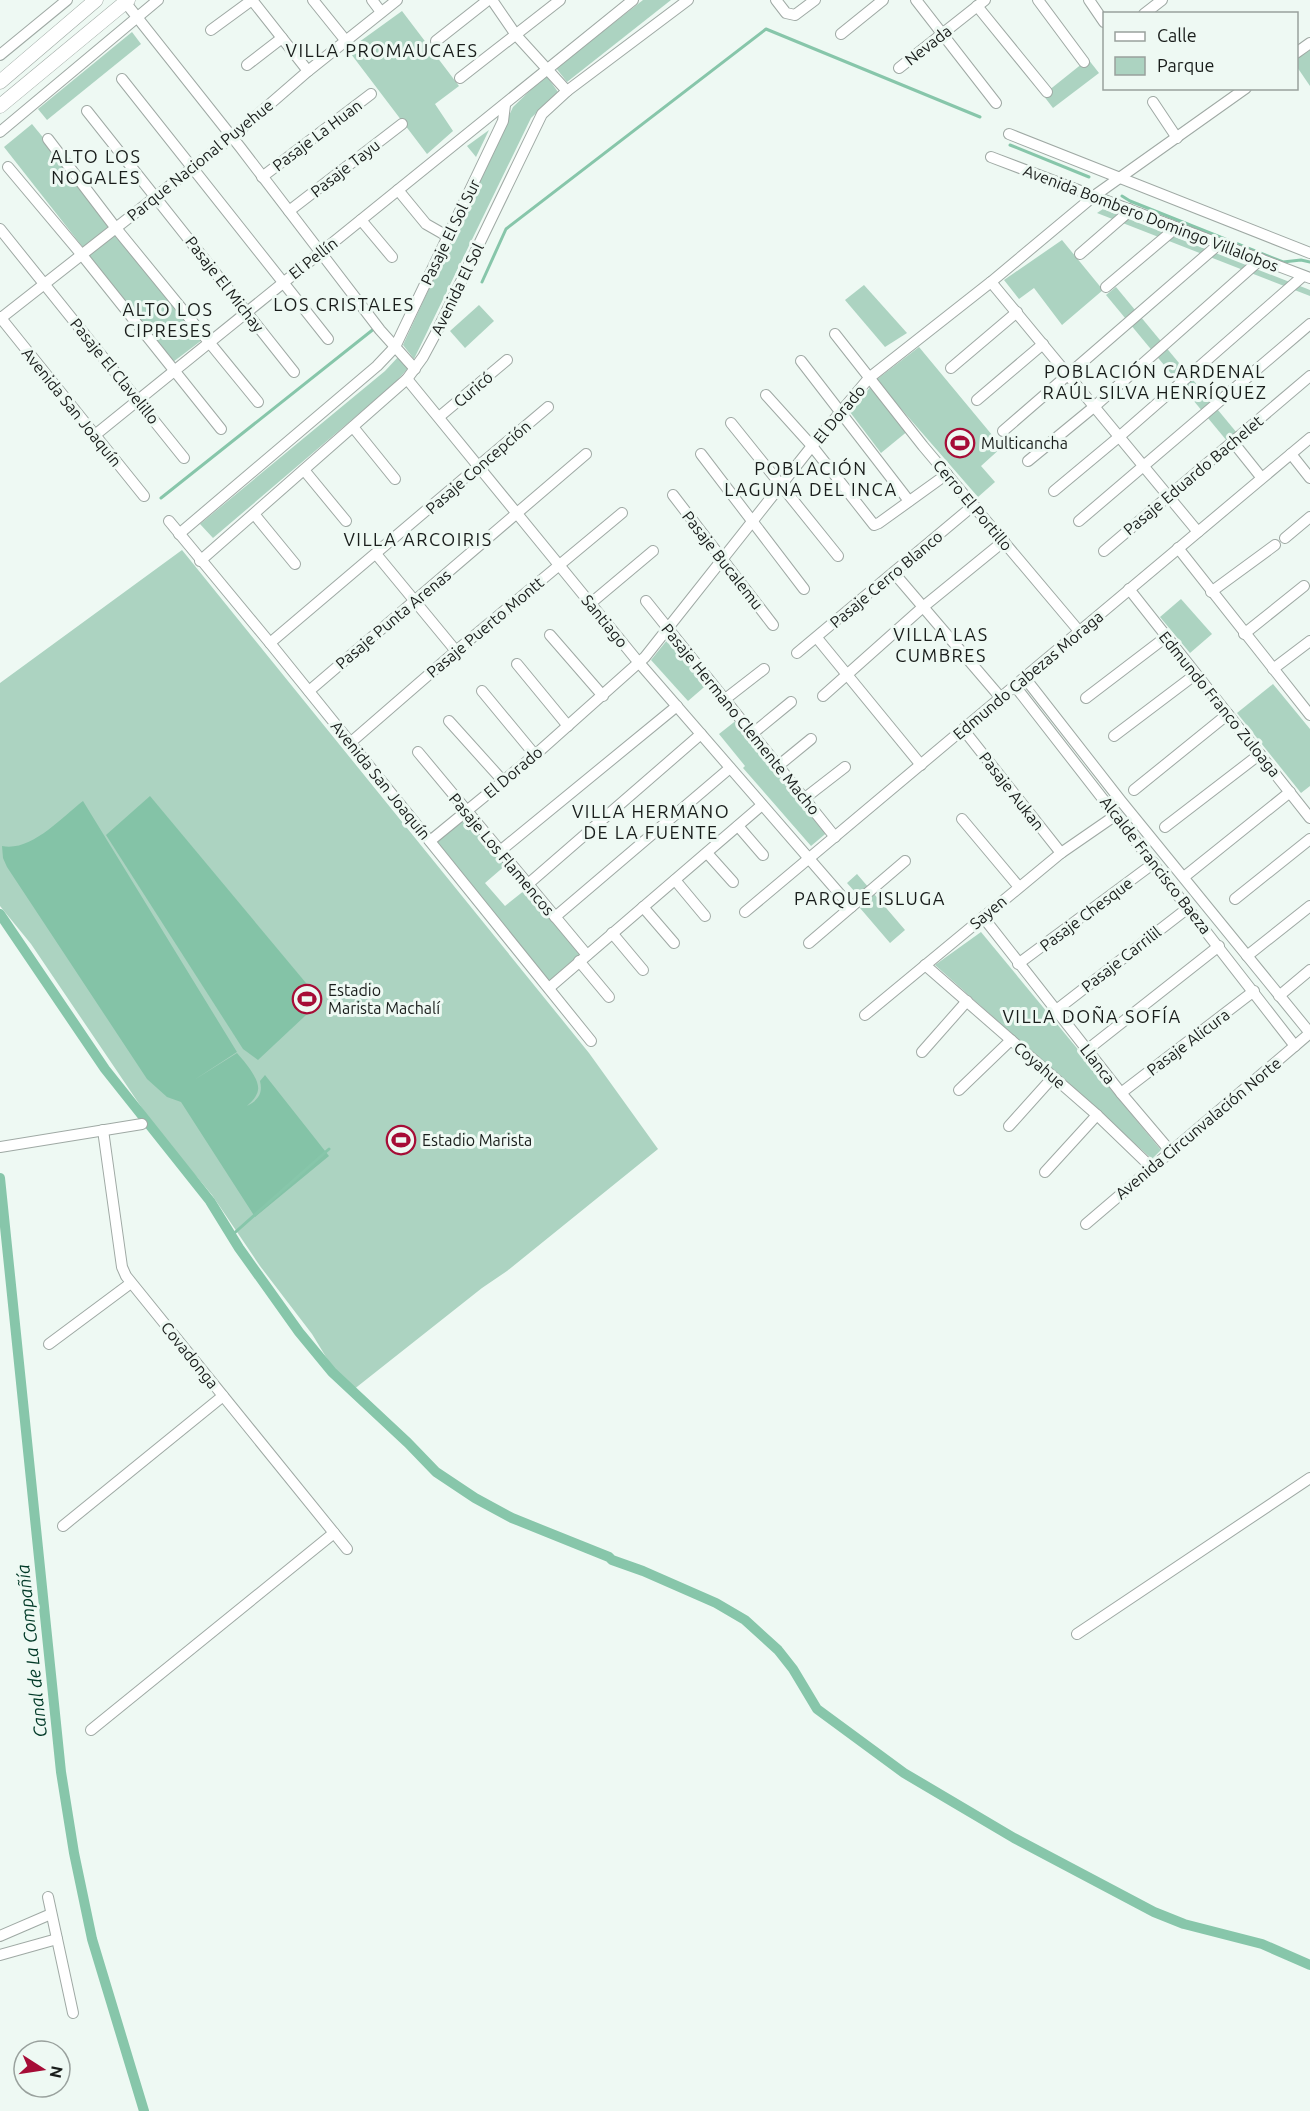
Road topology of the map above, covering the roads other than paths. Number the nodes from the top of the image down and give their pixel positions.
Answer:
1 (67, 0) edge
2 (96, 0) edge
3 (158, 0) edge
4 (252, 0) edge
5 (313, 0) edge
6 (372, 0) edge
7 (397, 0) edge
8 (490, 0) edge
9 (560, 0) edge
10 (633, 0) edge
11 (687, 0) edge
12 (776, 0) edge
13 (815, 0) edge
14 (883, 0) edge
15 (916, 0) edge
16 (1038, 0) edge
17 (1089, 0) edge
18 (1162, 0) edge
19 (126, 1) edge
20 (983, 2) edge
21 (381, 12) junction
22 (1147, 12) edge
23 (137, 18) junction
24 (1103, 21) edge
25 (211, 30) dead end
26 (841, 34) dead end
27 (516, 35) junction
28 (942, 35) junction
29 (282, 38) junction
30 (346, 41) junction
31 (436, 41) dead end
32 (0, 55) edge
33 (1084, 62) dead end
34 (247, 65) dead end
35 (548, 68) junction
36 (899, 68) dead end
37 (308, 71) junction
38 (460, 78) dead end
39 (122, 79) dead end
40 (0, 82) edge
41 (1243, 90) edge
42 (567, 91) junction
43 (1047, 92) dead end
44 (371, 94) dead end
45 (1153, 102) dead end
46 (996, 103) dead end
47 (505, 105) junction
48 (0, 106) edge
49 (87, 111) dead end
50 (402, 124) dead end
51 (0, 132) edge
52 (1009, 134) dead end
53 (232, 137) junction
54 (1177, 138) junction
55 (48, 139) dead end
56 (992, 157) dead end
57 (8, 167) dead end
58 (192, 167) junction
59 (262, 177) junction
60 (1121, 177) junction
61 (398, 190) junction
62 (157, 196) junction
63 (1094, 196) junction
64 (1129, 209) junction
65 (289, 211) junction
66 (361, 220) junction
67 (1174, 226) junction
68 (115, 227) junction
69 (0, 230) edge
70 (447, 236) junction
71 (1219, 244) junction
72 (321, 252) junction
73 (1310, 253) edge
74 (1080, 254) dead end
75 (82, 255) junction
76 (392, 256) dead end
77 (1261, 260) junction
78 (1306, 277) edge
79 (283, 282) junction
80 (991, 282) junction
81 (45, 284) junction
82 (1106, 287) dead end
83 (247, 311) junction
84 (1017, 312) junction
85 (0, 317) edge
86 (1310, 324) edge
87 (835, 334) dead end
88 (328, 339) dead end
89 (209, 342) junction
90 (1043, 344) junction
91 (395, 347) junction
92 (507, 360) dead end
93 (801, 361) dead end
94 (951, 368) dead end
95 (174, 369) junction
96 (415, 369) junction
97 (294, 372) dead end
98 (1067, 376) junction
99 (1310, 376) edge
100 (869, 378) junction
101 (407, 379) junction
102 (766, 395) dead end
103 (137, 399) junction
104 (977, 400) dead end
105 (258, 402) dead end
106 (1095, 406) junction
107 (548, 407) dead end
108 (839, 412) junction
109 (439, 417) junction
110 (731, 423) dead end
111 (353, 427) junction
112 (221, 429) dead end
113 (1003, 431) dead end
114 (95, 435) junction
115 (1120, 436) junction
116 (1310, 438) edge
117 (1233, 442) junction
118 (812, 446) junction
119 (586, 454) dead end
120 (701, 454) dead end
121 (1291, 454) junction
122 (184, 458) dead end
123 (1028, 461) dead end
124 (1144, 465) junction
125 (479, 466) junction
126 (304, 470) junction
127 (947, 474) junction
128 (1261, 477) junction
129 (1310, 478) edge
130 (395, 479) dead end
131 (781, 486) junction
132 (1054, 491) dead end
133 (673, 495) dead end
134 (144, 496) dead end
135 (1169, 496) junction
136 (909, 501) junction
137 (974, 505) junction
138 (622, 513) dead end
139 (254, 514) junction
140 (518, 514) junction
141 (1310, 517) edge
142 (169, 521) dead end
143 (346, 521) dead end
144 (1079, 522) dead end
145 (752, 523) junction
146 (1198, 532) junction
147 (179, 534) junction
148 (1285, 538) dead end
149 (1004, 540) junction
150 (1275, 545) dead end
151 (1178, 548) junction
152 (653, 551) dead end
153 (1104, 551) dead end
154 (376, 554) junction
155 (838, 556) dead end
156 (200, 561) junction
157 (722, 561) junction
158 (295, 564) dead end
159 (560, 565) junction
160 (894, 573) junction
161 (1304, 586) dead end
162 (804, 589) dead end
163 (1130, 590) junction
164 (1211, 592) junction
165 (416, 600) junction
166 (646, 601) dead end
167 (591, 603) junction
168 (923, 607) junction
169 (773, 625) dead end
170 (669, 629) junction
171 (1079, 631) junction
172 (1244, 634) junction
173 (550, 635) dead end
174 (1166, 636) junction
175 (817, 638) junction
176 (1310, 641) edge
177 (270, 643) junction
178 (456, 651) junction
179 (797, 653) dead end
180 (639, 663) junction
181 (517, 664) dead end
182 (764, 669) dead end
183 (1274, 669) junction
184 (1196, 674) junction
185 (848, 676) junction
186 (1025, 678) junction
187 (1015, 686) junction
188 (309, 691) junction
189 (482, 691) dead end
190 (603, 696) junction
191 (824, 696) dead end
192 (1001, 698) junction
193 (1086, 698) dead end
194 (724, 700) junction
195 (792, 702) dead end
196 (676, 706) junction
197 (1309, 713) edge
198 (1228, 714) junction
199 (449, 721) dead end
200 (568, 726) junction
201 (963, 729) junction
202 (701, 734) junction
203 (752, 734) junction
204 (1114, 736) dead end
205 (811, 739) dead end
206 (350, 743) junction
207 (418, 752) dead end
208 (1260, 754) junction
209 (535, 755) junction
210 (921, 765) junction
211 (778, 766) junction
212 (844, 767) dead end
213 (730, 768) junction
214 (503, 781) junction
215 (1134, 790) dead end
216 (1290, 792) junction
217 (805, 798) junction
218 (762, 805) junction
219 (466, 810) junction
220 (1116, 815) junction
221 (1310, 818) edge
222 (962, 819) dead end
223 (738, 826) junction
224 (1165, 827) dead end
225 (835, 837) junction
226 (1310, 839) edge
227 (430, 841) junction
228 (500, 851) junction
229 (707, 853) junction
230 (1061, 853) junction
231 (763, 855) dead end
232 (809, 859) junction
233 (905, 861) dead end
234 (1154, 863) junction
235 (1184, 877) junction
236 (675, 880) junction
237 (733, 882) dead end
238 (527, 885) junction
239 (1019, 887) junction
240 (1235, 899) dead end
241 (1310, 906) edge
242 (643, 907) junction
243 (851, 907) junction
244 (1188, 908) junction
245 (745, 912) dead end
246 (555, 916) junction
247 (705, 916) dead end
248 (983, 917) junction
249 (612, 933) junction
250 (674, 943) dead end
251 (809, 943) dead end
252 (1219, 946) junction
253 (1247, 956) junction
254 (583, 958) junction
255 (1018, 964) junction
256 (925, 965) junction
257 (643, 970) dead end
258 (1310, 970) edge
259 (549, 988) junction
260 (1254, 991) junction
261 (1280, 996) junction
262 (609, 997) dead end
263 (967, 1001) junction
264 (1055, 1011) junction
265 (865, 1015) dead end
266 (1310, 1033) edge
267 (1011, 1040) junction
268 (591, 1041) dead end
269 (1295, 1046) junction
270 (1087, 1050) junction
271 (922, 1052) dead end
272 (1053, 1077) junction
273 (959, 1090) dead end
274 (1121, 1093) junction
275 (1097, 1115) junction
276 (142, 1124) dead end
277 (1009, 1126) dead end
278 (103, 1130) junction
279 (0, 1147) edge
280 (1171, 1152) junction
281 (1152, 1168) junction
282 (1045, 1172) dead end
283 (1086, 1224) dead end
284 (131, 1283) junction
285 (49, 1344) dead end
286 (223, 1396) junction
287 (1310, 1478) edge
288 (63, 1526) dead end
289 (334, 1533) junction
290 (347, 1549) dead end
291 (1077, 1634) dead end
292 (91, 1730) dead end
293 (48, 1897) dead end
294 (51, 1914) junction
295 (0, 1936) edge
296 (57, 1939) junction
297 (0, 1955) edge
298 (73, 2013) dead end

1 - 32 street
2 - 40 main road
3 - 23 street
4 - 25 street
4 - 29 street
5 - 30 street
6 - 21 street
7 - 21 street, Parque Nacional Puyehue
8 - 27 street
8 - 31 street
9 - 27 street
10 - 35 street
11 - 42 street, Avenida El Sol
12 - 13 street
14 - 26 street
15 - 28 street
16 - 33 street
17 - 24 street
18 - 22 street
19 - 23 street
19 - 48 main road
20 - 28 street, Nevada
20 - 43 street
21 - 30 street, Parque Nacional Puyehue
23 - 51 street
23 - 53 street
27 - 35 street
27 - 38 street
28 - 36 street, Nevada
28 - 46 street
29 - 34 street
29 - 37 street
30 - 37 street, Parque Nacional Puyehue
35 - 42 street
35 - 47 street
37 - 53 street, Parque Nacional Puyehue
39 - 58 street
41 - 54 street, El Dorado
42 - 96 street, Avenida El Sol
44 - 59 street, Pasaje La Huan
45 - 54 street
47 - 61 street, El Pellín
47 - 70 street, Pasaje El Sol Sur
49 - 62 street, Pasaje El Michay
50 - 65 street, Pasaje Tayu
52 - 60 street, Avenida Bombero Domingo Villalobos
53 - 58 street, Parque Nacional Puyehue
53 - 59 street
54 - 60 street, El Dorado
55 - 68 street
56 - 63 street, Avenida Bombero Domingo Villalobos
57 - 75 street
58 - 62 street, Parque Nacional Puyehue
58 - 79 street
59 - 65 street
60 - 63 street, El Dorado
60 - 73 street, Avenida Bombero Domingo Villalobos
61 - 66 street, El Pellín
61 - 70 street
62 - 68 street, Parque Nacional Puyehue
62 - 83 street, Pasaje El Michay
63 - 64 street, Avenida Bombero Domingo Villalobos
63 - 80 street, El Dorado
64 - 67 street, Avenida Bombero Domingo Villalobos
64 - 74 street
65 - 72 street
66 - 72 street, El Pellín
66 - 76 street
67 - 71 street, Avenida Bombero Domingo Villalobos
67 - 82 street
68 - 75 street, Parque Nacional Puyehue
68 - 89 street
69 - 81 street, Pasaje El Clavelillo
70 - 91 street, Pasaje El Sol Sur
71 - 77 street, Avenida Bombero Domingo Villalobos
71 - 98 street
72 - 79 street, El Pellín
72 - 91 street
75 - 81 street, Parque Nacional Puyehue
75 - 95 street
77 - 78 street, Avenida Bombero Domingo Villalobos
77 - 106 street
78 - 115 street
79 - 83 street, El Pellín
79 - 88 street
80 - 84 street
80 - 100 street, El Dorado
81 - 85 street, Parque Nacional Puyehue
81 - 103 street, Pasaje El Clavelillo
83 - 89 street, El Pellín
83 - 97 street, Pasaje El Michay
84 - 90 street
84 - 94 street
85 - 114 street, Avenida San Joaquín
86 - 124 street
87 - 100 street, Cerro El Portillo
89 - 95 street, El Pellín
89 - 105 street
90 - 98 street
90 - 104 street
91 - 96 street
91 - 147 street, Pasaje El Sol Sur
92 - 109 street, Curicó
93 - 108 street
95 - 103 street, El Pellín
95 - 112 street
96 - 101 street, Avenida El Sol
98 - 106 street
98 - 113 street
99 - 117 street, Pasaje Eduardo Bachelet
100 - 108 street, El Dorado
100 - 127 street, Cerro El Portillo
101 - 109 street, Santiago
101 - 111 street, Avenida El Sol
102 - 118 street
103 - 114 street, El Pellín
103 - 122 street, Pasaje El Clavelillo
106 - 115 street
106 - 123 street
107 - 125 street, Pasaje Concepción
108 - 118 street, El Dorado
108 - 136 street
109 - 125 street, Santiago
110 - 131 street
111 - 126 street, Avenida El Sol
111 - 130 street
114 - 134 street, Avenida San Joaquín
115 - 124 street
115 - 132 street
116 - 121 street, Edmundo Cabezas Moraga
117 - 128 street
117 - 135 street, Pasaje Eduardo Bachelet
118 - 131 street, El Dorado
118 - 136 street
119 - 140 street, Pasaje Punta Arenas
120 - 145 street
121 - 128 street, Edmundo Cabezas Moraga
121 - 129 street
124 - 135 street
124 - 144 street
125 - 140 street, Santiago
125 - 154 street, Pasaje Concepción
126 - 139 street, Avenida El Sol
126 - 143 street
127 - 136 street
127 - 137 street, Cerro El Portillo
128 - 146 street, Edmundo Cabezas Moraga
131 - 145 street, El Dorado
131 - 155 street
133 - 157 street, Pasaje Bucalemu
135 - 146 street
135 - 153 street, Pasaje Eduardo Bachelet
137 - 149 street, Cerro El Portillo
137 - 160 street, Pasaje Cerro Blanco
138 - 159 street, Pasaje Puerto Montt
139 - 156 street, Avenida El Sol
139 - 158 street
140 - 159 street, Santiago
140 - 165 street, Pasaje Punta Arenas
141 - 148 street
142 - 147 street, Avenida San Joaquín
145 - 157 street, El Dorado
145 - 162 street
146 - 151 street, Edmundo Cabezas Moraga
147 - 156 street, Avenida San Joaquín
149 - 168 street
149 - 171 street, Cerro El Portillo
150 - 164 street
151 - 163 street, Edmundo Cabezas Moraga
151 - 164 street
152 - 167 street
154 - 165 street
154 - 177 street, Pasaje Concepción
156 - 177 street, Avenida San Joaquín
157 - 169 street, Pasaje Bucalemu
157 - 170 street, El Dorado
159 - 167 street, Santiago
159 - 178 street, Pasaje Puerto Montt
160 - 168 street
160 - 175 street, Pasaje Cerro Blanco
161 - 172 street
163 - 171 street, Edmundo Cabezas Moraga
163 - 174 street, Edmundo Franco Zuloaga
164 - 172 street
165 - 178 street
165 - 188 street, Pasaje Punta Arenas
166 - 170 street, Pasaje Hermano Clemente Macho
167 - 180 street, Santiago
168 - 185 street
168 - 192 street
170 - 180 street, El Dorado
170 - 194 street, Pasaje Hermano Clemente Macho
171 - 186 street, Edmundo Cabezas Moraga
172 - 183 street
173 - 190 street
174 - 184 street, Edmundo Franco Zuloaga
174 - 193 street
175 - 179 street, Pasaje Cerro Blanco
175 - 185 street
176 - 183 street
177 - 188 street, Avenida San Joaquín
178 - 206 street, Pasaje Puerto Montt
180 - 190 street, El Dorado
180 - 196 street, Santiago
181 - 200 street
182 - 194 street
183 - 197 street
184 - 198 street, Edmundo Franco Zuloaga
184 - 204 street
185 - 191 street
185 - 210 street
186 - 187 street, Edmundo Cabezas Moraga
186 - 235 street, Alcalde Francisco Baeza
187 - 192 street, Edmundo Cabezas Moraga
187 - 220 street, Alcalde Francisco Baeza
188 - 206 street, Avenida San Joaquín
189 - 209 street
190 - 200 street, El Dorado
192 - 201 street, Edmundo Cabezas Moraga
194 - 203 street, Pasaje Hermano Clemente Macho
195 - 203 street
196 - 202 street, Santiago
196 - 228 street
198 - 208 street, Edmundo Franco Zuloaga
198 - 215 street
199 - 214 street
200 - 209 street, El Dorado
201 - 210 street, Edmundo Cabezas Moraga
201 - 230 street, Pasaje Aukan
202 - 213 street, Santiago
202 - 238 street
203 - 211 street, Pasaje Hermano Clemente Macho
205 - 211 street
206 - 227 street, Avenida San Joaquín
207 - 219 street, Pasaje Los Flamencos
208 - 216 street, Edmundo Franco Zuloaga
208 - 224 street
209 - 214 street, El Dorado
210 - 225 street, Edmundo Cabezas Moraga
211 - 217 street, Pasaje Hermano Clemente Macho
212 - 217 street
213 - 218 street, Santiago
213 - 246 street
214 - 219 street, El Dorado
216 - 221 street, Edmundo Franco Zuloaga
216 - 235 street
217 - 225 street, Pasaje Hermano Clemente Macho
218 - 223 street
218 - 232 street, Santiago
219 - 227 street, El Dorado
219 - 228 street, Pasaje Los Flamencos
220 - 230 street, Sayen
220 - 234 street, Alcalde Francisco Baeza
222 - 239 street
223 - 229 street
223 - 231 street
225 - 232 street, Edmundo Cabezas Moraga
226 - 240 street
227 - 259 street, Avenida San Joaquín
228 - 238 street, Pasaje Los Flamencos
229 - 236 street
229 - 237 street
230 - 239 street, Sayen
232 - 243 street, Santiago
232 - 245 street, Edmundo Cabezas Moraga
233 - 243 street
234 - 244 street, Alcalde Francisco Baeza
234 - 255 street, Pasaje Chesque
235 - 253 street, Alcalde Francisco Baeza
236 - 242 street
236 - 247 street
238 - 246 street, Pasaje Los Flamencos
239 - 248 street, Sayen
241 - 253 street
242 - 249 street
242 - 250 street
243 - 251 street
244 - 252 street, Alcalde Francisco Baeza
244 - 264 street, Pasaje Carrilil
246 - 254 street, Pasaje Los Flamencos
248 - 255 street, Llanca
248 - 256 street, Sayen
249 - 254 street
249 - 257 street
252 - 260 street, Alcalde Francisco Baeza
252 - 270 street
253 - 261 street, Alcalde Francisco Baeza
254 - 259 street
254 - 262 street, Pasaje Los Flamencos
255 - 264 street, Llanca
256 - 263 street, Coyahue
256 - 265 street, Sayen
258 - 261 street
259 - 268 street, Avenida San Joaquín
260 - 269 street, Alcalde Francisco Baeza
260 - 274 street, Pasaje Alicura
261 - 266 street, Alcalde Francisco Baeza
263 - 267 street, Coyahue
263 - 271 street
264 - 270 street, Llanca
266 - 269 street, Avenida Circunvalación Norte
267 - 272 street, Coyahue
267 - 273 street
269 - 280 street, Avenida Circunvalación Norte
270 - 274 street, Llanca
272 - 275 street, Coyahue
272 - 277 street
274 - 280 street, Llanca
275 - 281 street, Coyahue
275 - 282 street
276 - 278 street
278 - 279 street
278 - 284 street, Covadonga
280 - 281 street, Avenida Circunvalación Norte
281 - 283 street, Avenida Circunvalación Norte
284 - 285 street
284 - 286 street, Covadonga
286 - 288 street
286 - 289 street, Covadonga
287 - 291 street
289 - 290 street, Covadonga
289 - 292 street
293 - 294 street
294 - 295 street
294 - 296 street
296 - 297 street
296 - 298 street

